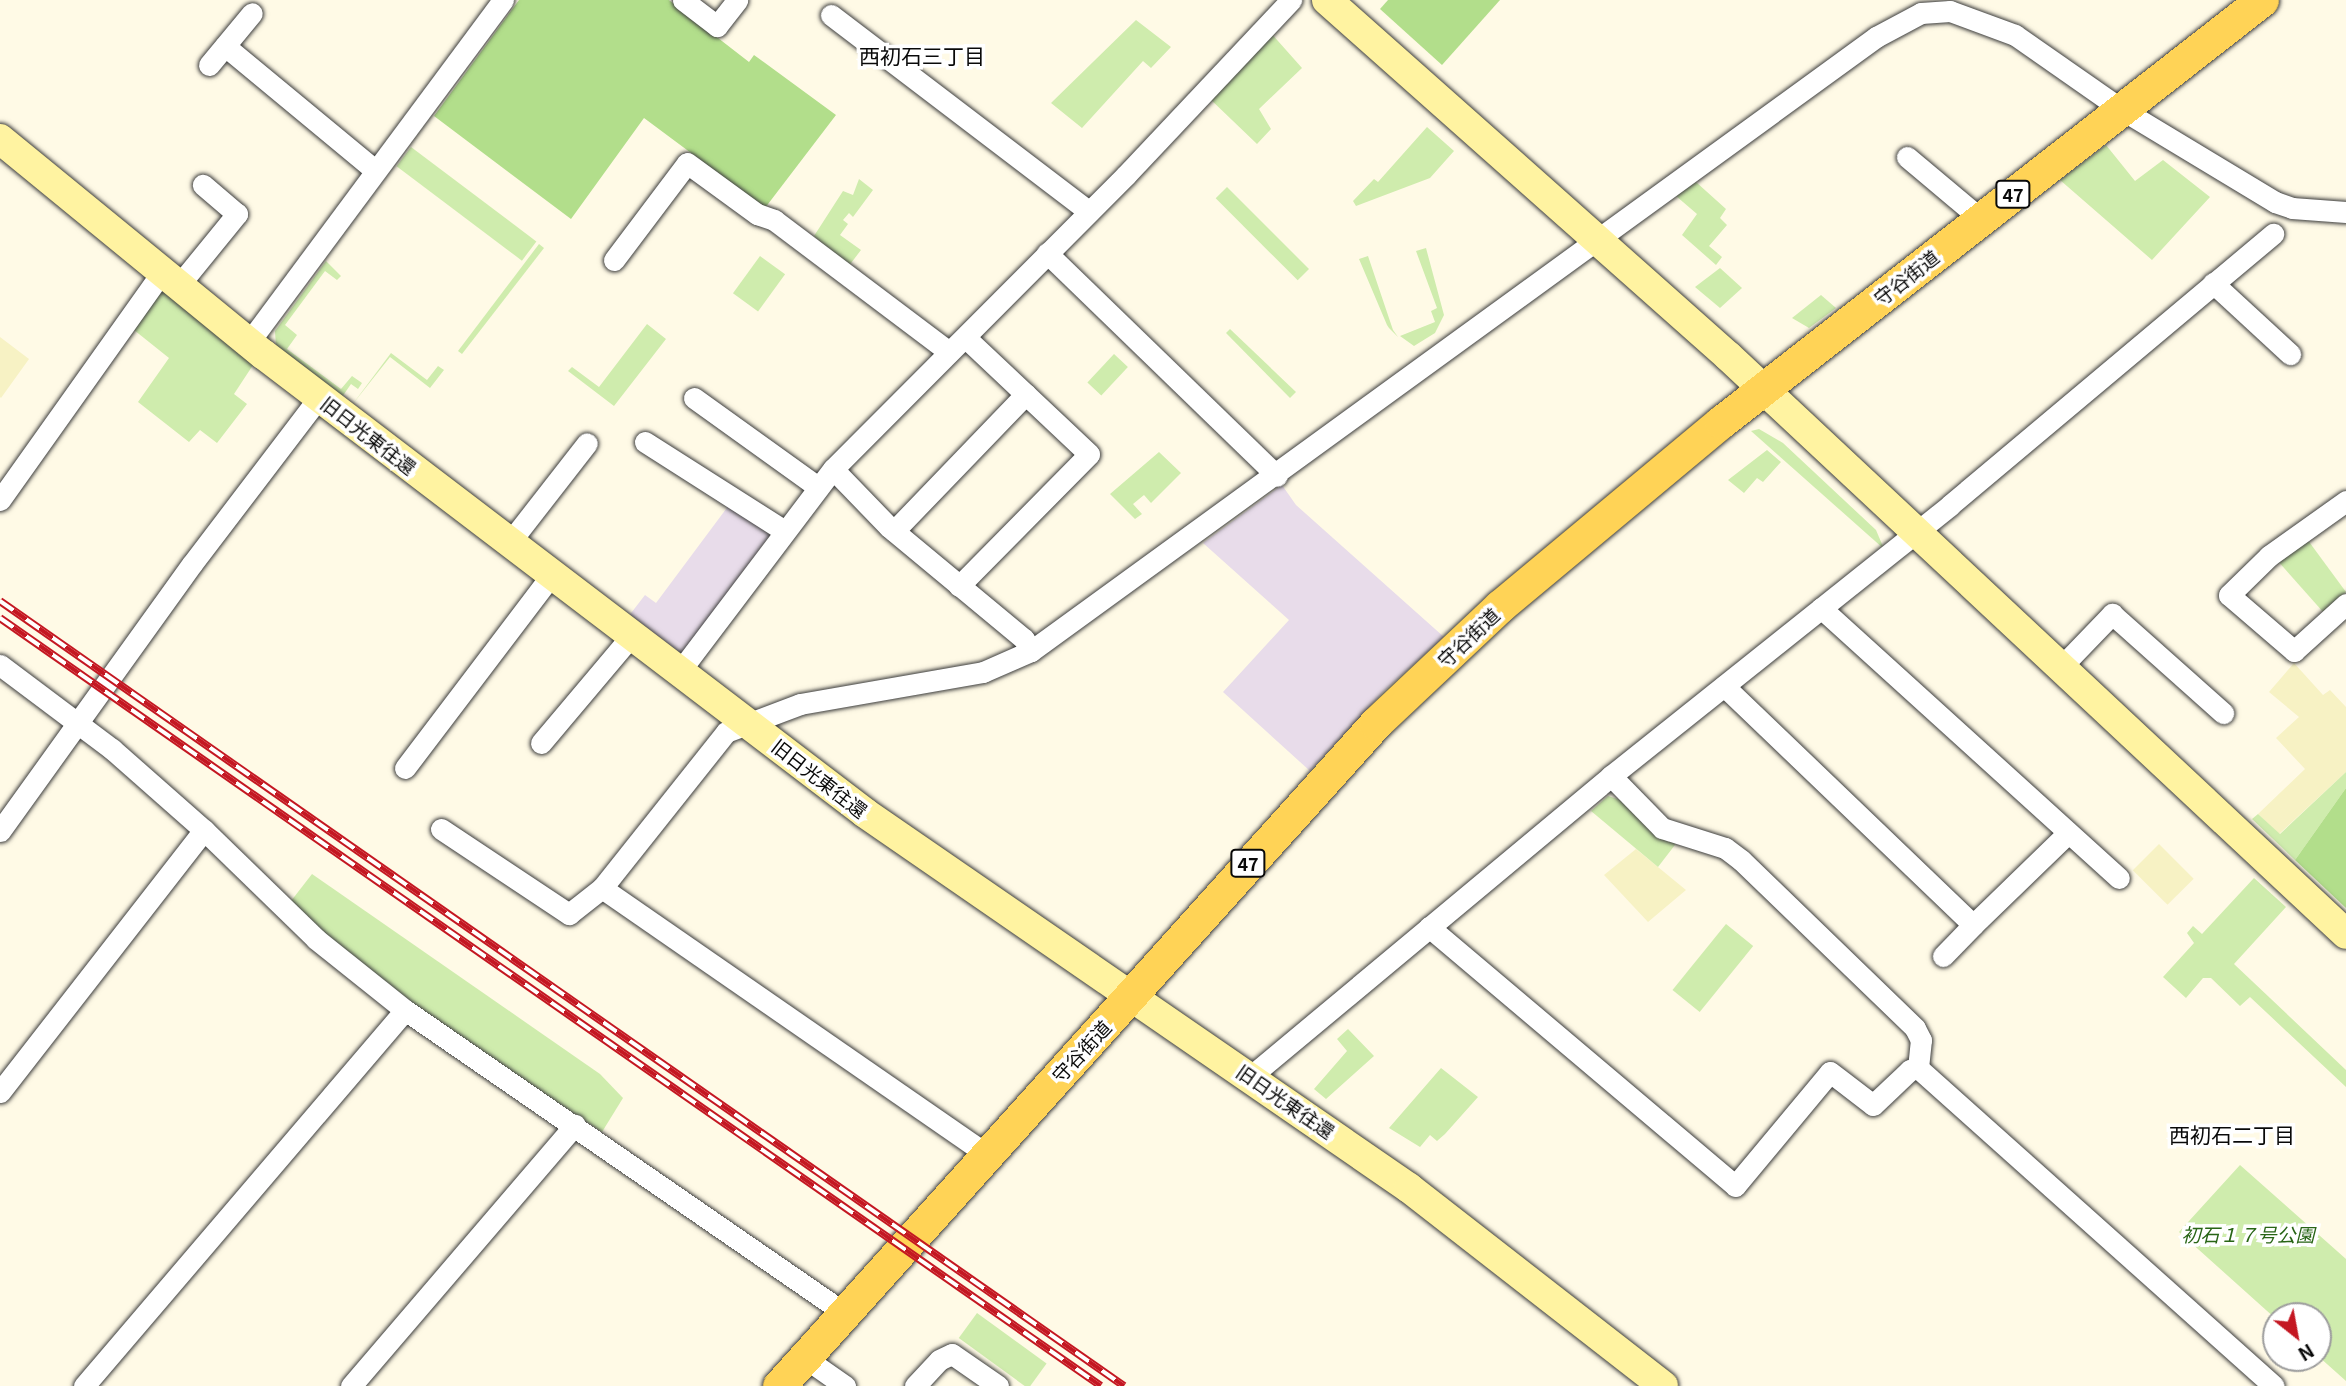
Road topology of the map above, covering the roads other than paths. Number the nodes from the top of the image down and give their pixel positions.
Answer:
1 (503, 0) edge
2 (683, 0) edge
3 (737, 0) edge
4 (1291, 0) edge
5 (1326, 0) edge
6 (2262, 0) edge
7 (1937, 4) edge
8 (252, 13) dead end
9 (831, 15) dead end
10 (225, 46) junction
11 (209, 65) dead end
12 (2121, 109) junction
13 (0, 139) edge
14 (1907, 157) dead end
15 (375, 170) junction
16 (203, 185) dead end
17 (1088, 211) junction
18 (2346, 212) edge
19 (1981, 219) junction
20 (2273, 234) dead end
21 (1597, 240) junction
22 (1047, 253) junction
23 (614, 260) dead end
24 (170, 279) junction
25 (2213, 283) junction
26 (965, 337) junction
27 (249, 342) junction
28 (949, 352) junction
29 (2290, 354) dead end
30 (1763, 388) junction
31 (1026, 394) junction
32 (320, 396) junction
33 (694, 398) dead end
34 (645, 442) dead end
35 (587, 443) dead end
36 (833, 469) junction
37 (1277, 476) junction
38 (818, 487) junction
39 (0, 500) edge
40 (2346, 501) edge
41 (783, 530) junction
42 (894, 531) junction
43 (1916, 532) junction
44 (510, 542) junction
45 (552, 574) junction
46 (959, 586) junction
47 (2346, 604) edge
48 (1821, 608) junction
49 (632, 635) junction
50 (1031, 651) junction
51 (0, 665) edge
52 (2061, 667) junction
53 (680, 670) junction
54 (1724, 685) junction
55 (2223, 713) dead end
56 (750, 723) junction
57 (80, 724) junction
58 (541, 743) dead end
59 (405, 768) dead end
60 (1611, 776) junction
61 (1, 829) edge
62 (204, 830) junction
63 (441, 830) dead end
64 (2068, 833) junction
65 (2119, 878) dead end
66 (602, 888) junction
67 (1973, 926) junction
68 (1429, 927) junction
69 (2346, 934) edge
70 (1942, 956) dead end
71 (1130, 996) junction
72 (405, 1010) junction
73 (1918, 1068) junction
74 (1251, 1076) junction
75 (0, 1093) edge
76 (575, 1125) junction
77 (988, 1154) junction
78 (846, 1314) junction
79 (805, 1357) junction
80 (84, 1386) edge
81 (351, 1386) edge
82 (779, 1386) edge
83 (845, 1386) edge
84 (915, 1386) edge
85 (998, 1386) edge
86 (1663, 1386) edge
87 (2274, 1386) edge

1 - 15 street
2 - 3 street
4 - 17 street
5 - 21 street
6 - 12 main road, 守谷街道 / 47
7 - 12 street
7 - 21 street
8 - 10 street
9 - 17 street
10 - 11 street
10 - 15 street
12 - 18 street
12 - 19 main road, 守谷街道 / 47
13 - 24 street, 旧日光東往還
14 - 19 street
15 - 27 street
16 - 24 street
17 - 22 street
19 - 30 main road, 守谷街道 / 47
20 - 25 street
21 - 30 street
21 - 37 street
22 - 26 street
22 - 37 street
23 - 28 street
24 - 27 street, 旧日光東往還
24 - 39 street
25 - 29 street
25 - 43 street
26 - 28 street
26 - 31 street
27 - 32 street, 旧日光東往還
28 - 36 street
30 - 43 street
30 - 71 main road, 守谷街道 / 47
31 - 42 street
31 - 46 street
32 - 44 street, 旧日光東往還
32 - 57 street
33 - 38 street
34 - 41 street
35 - 44 street
36 - 38 street
36 - 42 street
37 - 50 street
38 - 41 street
40 - 47 street
41 - 53 street
42 - 46 street
43 - 48 street
43 - 52 street
44 - 45 street, 旧日光東往還
45 - 49 street, 旧日光東往還
45 - 59 street
46 - 50 street
48 - 54 street
48 - 64 street
49 - 53 street, 旧日光東往還
49 - 58 street
50 - 56 street
51 - 57 street
52 - 55 street
52 - 69 street
53 - 56 street, 旧日光東往還
54 - 60 street
54 - 67 street
56 - 66 street
56 - 71 street, 旧日光東往還
57 - 61 street
57 - 62 street
60 - 68 street
60 - 73 street
62 - 72 street
62 - 75 street
63 - 66 street
64 - 65 street
64 - 67 street
66 - 77 street
67 - 70 street
68 - 73 street
68 - 74 street
71 - 74 street, 旧日光東往還
71 - 77 main road, 守谷街道 / 47
72 - 76 street
72 - 80 street
73 - 87 street
74 - 86 street, 旧日光東往還
76 - 78 street
76 - 81 street
77 - 78 main road, 守谷街道 / 47
78 - 79 main road, 守谷街道 / 47
79 - 82 main road, 守谷街道 / 47
79 - 83 street
84 - 85 street

